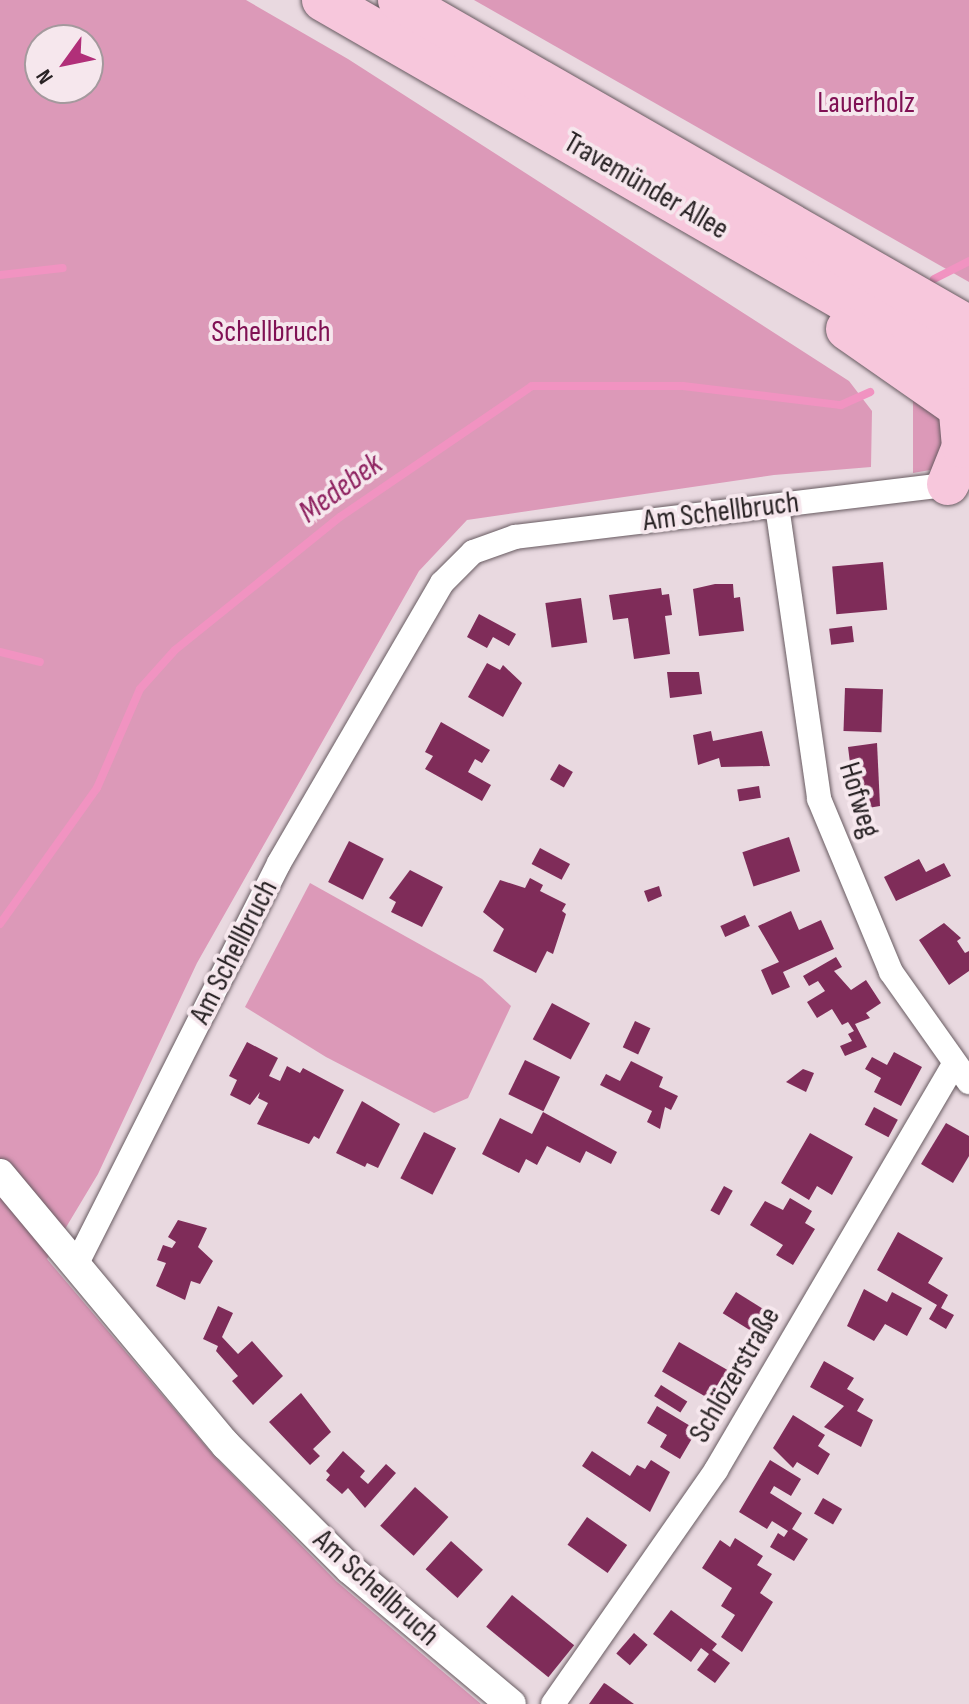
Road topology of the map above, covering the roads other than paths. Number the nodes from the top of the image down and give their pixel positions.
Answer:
1 (323, 0) edge
2 (399, 0) edge
3 (969, 327) edge
4 (966, 399) edge
5 (958, 482) edge
6 (777, 506) junction
7 (961, 1074) edge
8 (0, 1174) edge
9 (76, 1265) junction
10 (511, 1704) edge
11 (553, 1704) edge

1 - 4 highway, Travemünder Allee
2 - 3 highway, Travemünder Allee
4 - 5 highway
5 - 6 street, Am Schellbruch
6 - 7 street, Hofweg
6 - 9 street, Am Schellbruch
7 - 11 street, Schlözerstraße
8 - 9 street
9 - 10 street, Am Schellbruch

